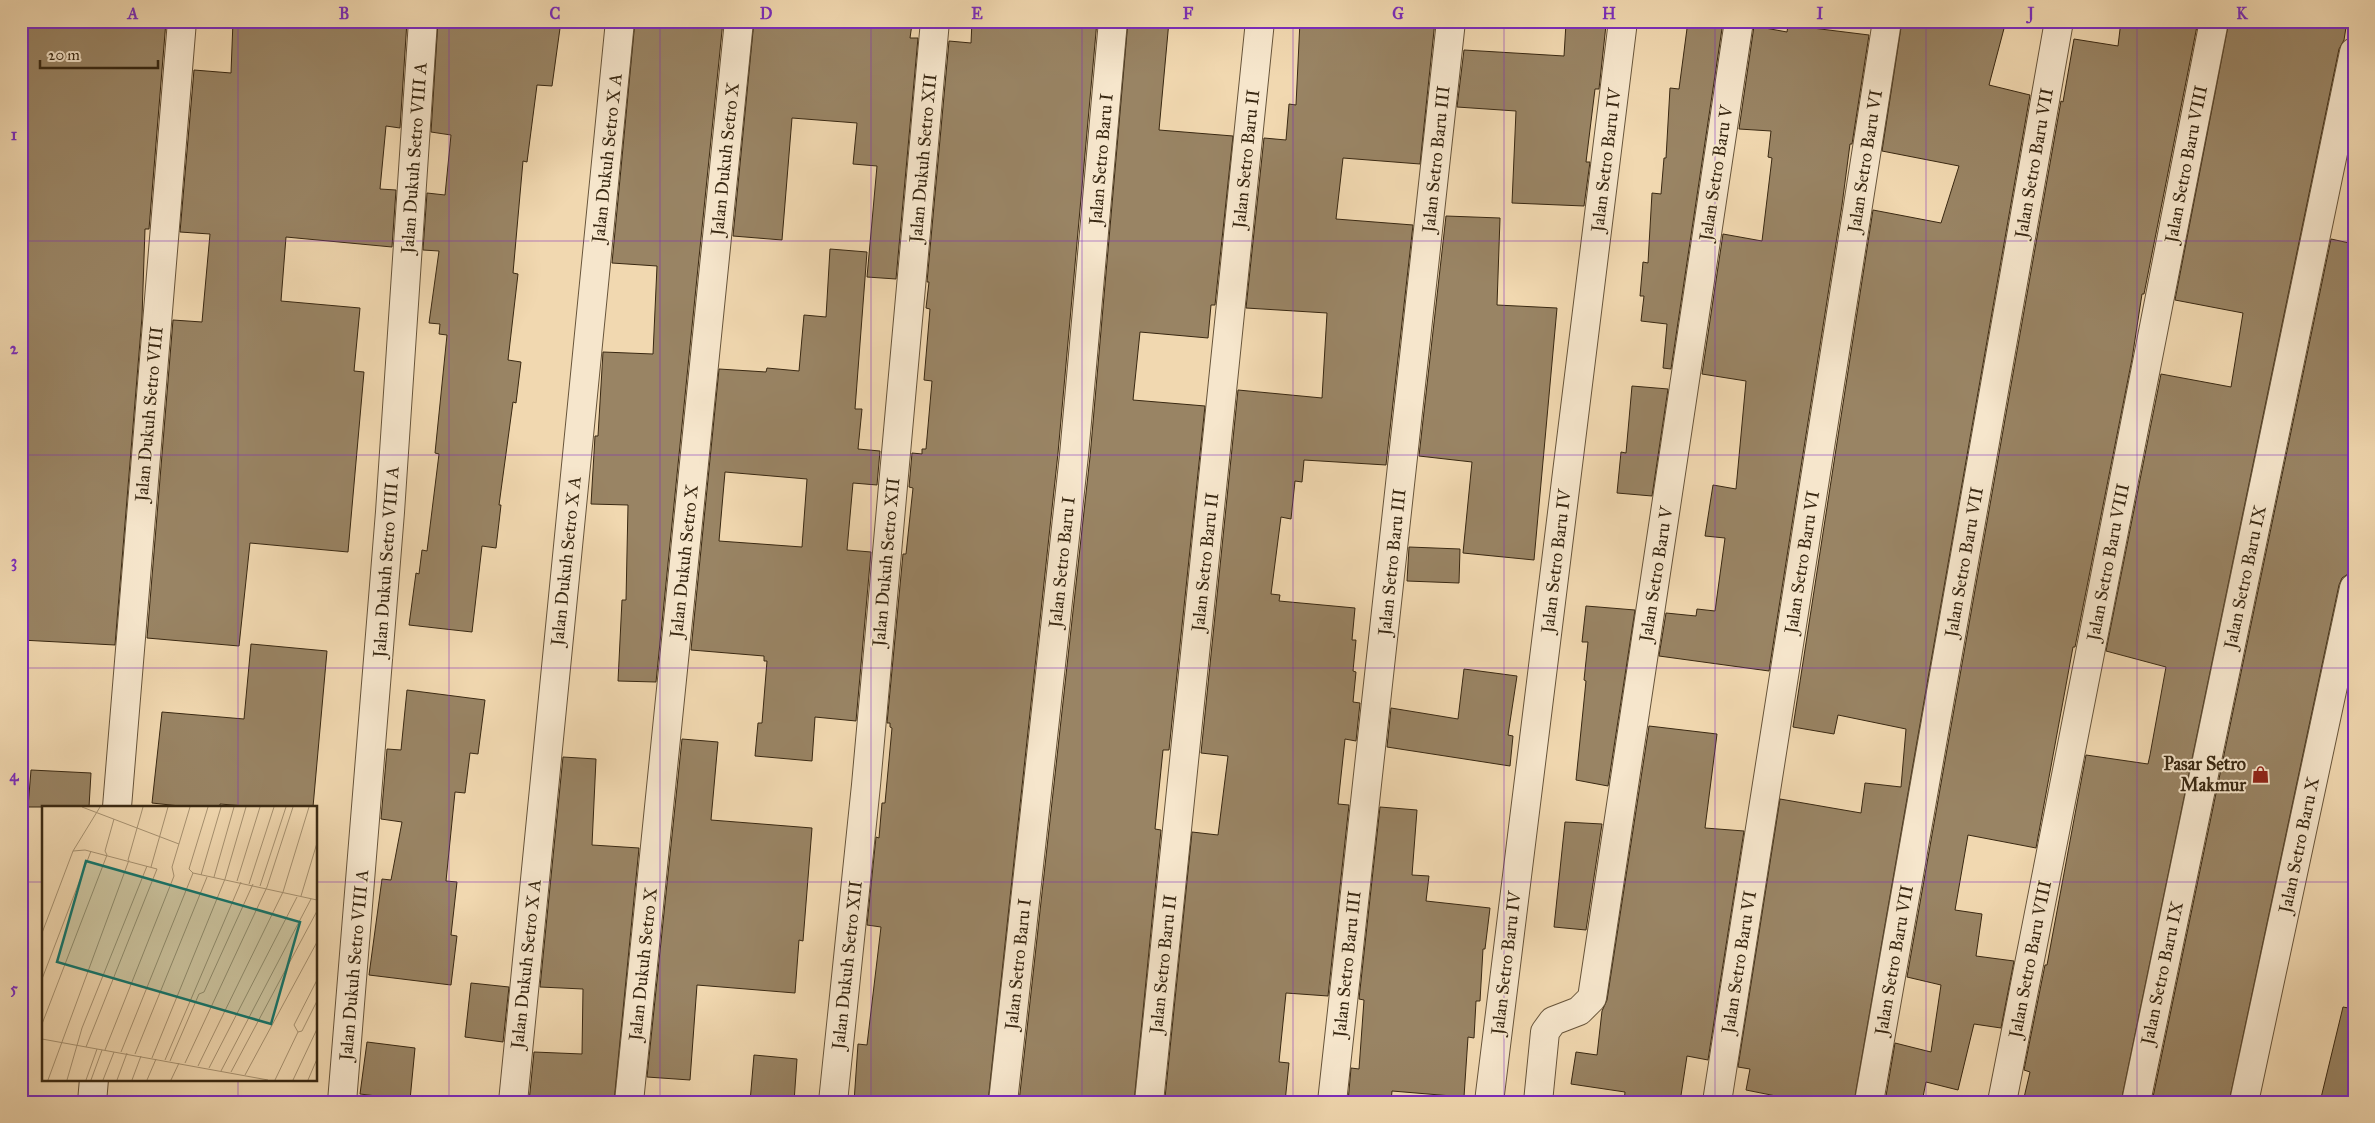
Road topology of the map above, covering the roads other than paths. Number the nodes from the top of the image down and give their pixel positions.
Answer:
1 (182, 21) edge
2 (423, 21) edge
3 (620, 21) edge
4 (738, 21) edge
5 (936, 21) edge
6 (1113, 21) edge
7 (1260, 21) edge
8 (1451, 21) edge
9 (1623, 21) edge
10 (1740, 21) edge
11 (1887, 21) edge
12 (2059, 21) edge
13 (2214, 21) edge
14 (2354, 52) edge
15 (2354, 588) edge
16 (117, 806) edge
17 (94, 1080) edge
18 (92, 1102) edge
19 (342, 1102) edge
20 (513, 1102) edge
21 (629, 1102) edge
22 (833, 1102) edge
23 (1002, 1102) edge
24 (1149, 1102) edge
25 (1332, 1102) edge
26 (1488, 1102) edge
27 (1538, 1102) edge
28 (1717, 1102) edge
29 (1869, 1102) edge
30 (2002, 1102) edge
31 (2136, 1102) edge
32 (2244, 1102) edge

1 - 16 street, Jalan Dukuh Setro VIII
2 - 19 street, Jalan Dukuh Setro VIII A
3 - 20 street, Jalan Dukuh Setro X A
4 - 21 street, Jalan Dukuh Setro X
5 - 22 street, Jalan Dukuh Setro XII
6 - 23 street, Jalan Setro Baru I
7 - 24 street, Jalan Setro Baru II
8 - 25 street, Jalan Setro Baru III
9 - 26 street, Jalan Setro Baru IV
10 - 27 street, Jalan Setro Baru V
11 - 28 street, Jalan Setro Baru VI
12 - 29 street, Jalan Setro Baru VII
13 - 30 street, Jalan Setro Baru VIII
14 - 31 street, Jalan Setro Baru IX
15 - 32 street, Jalan Setro Baru X
17 - 18 street

